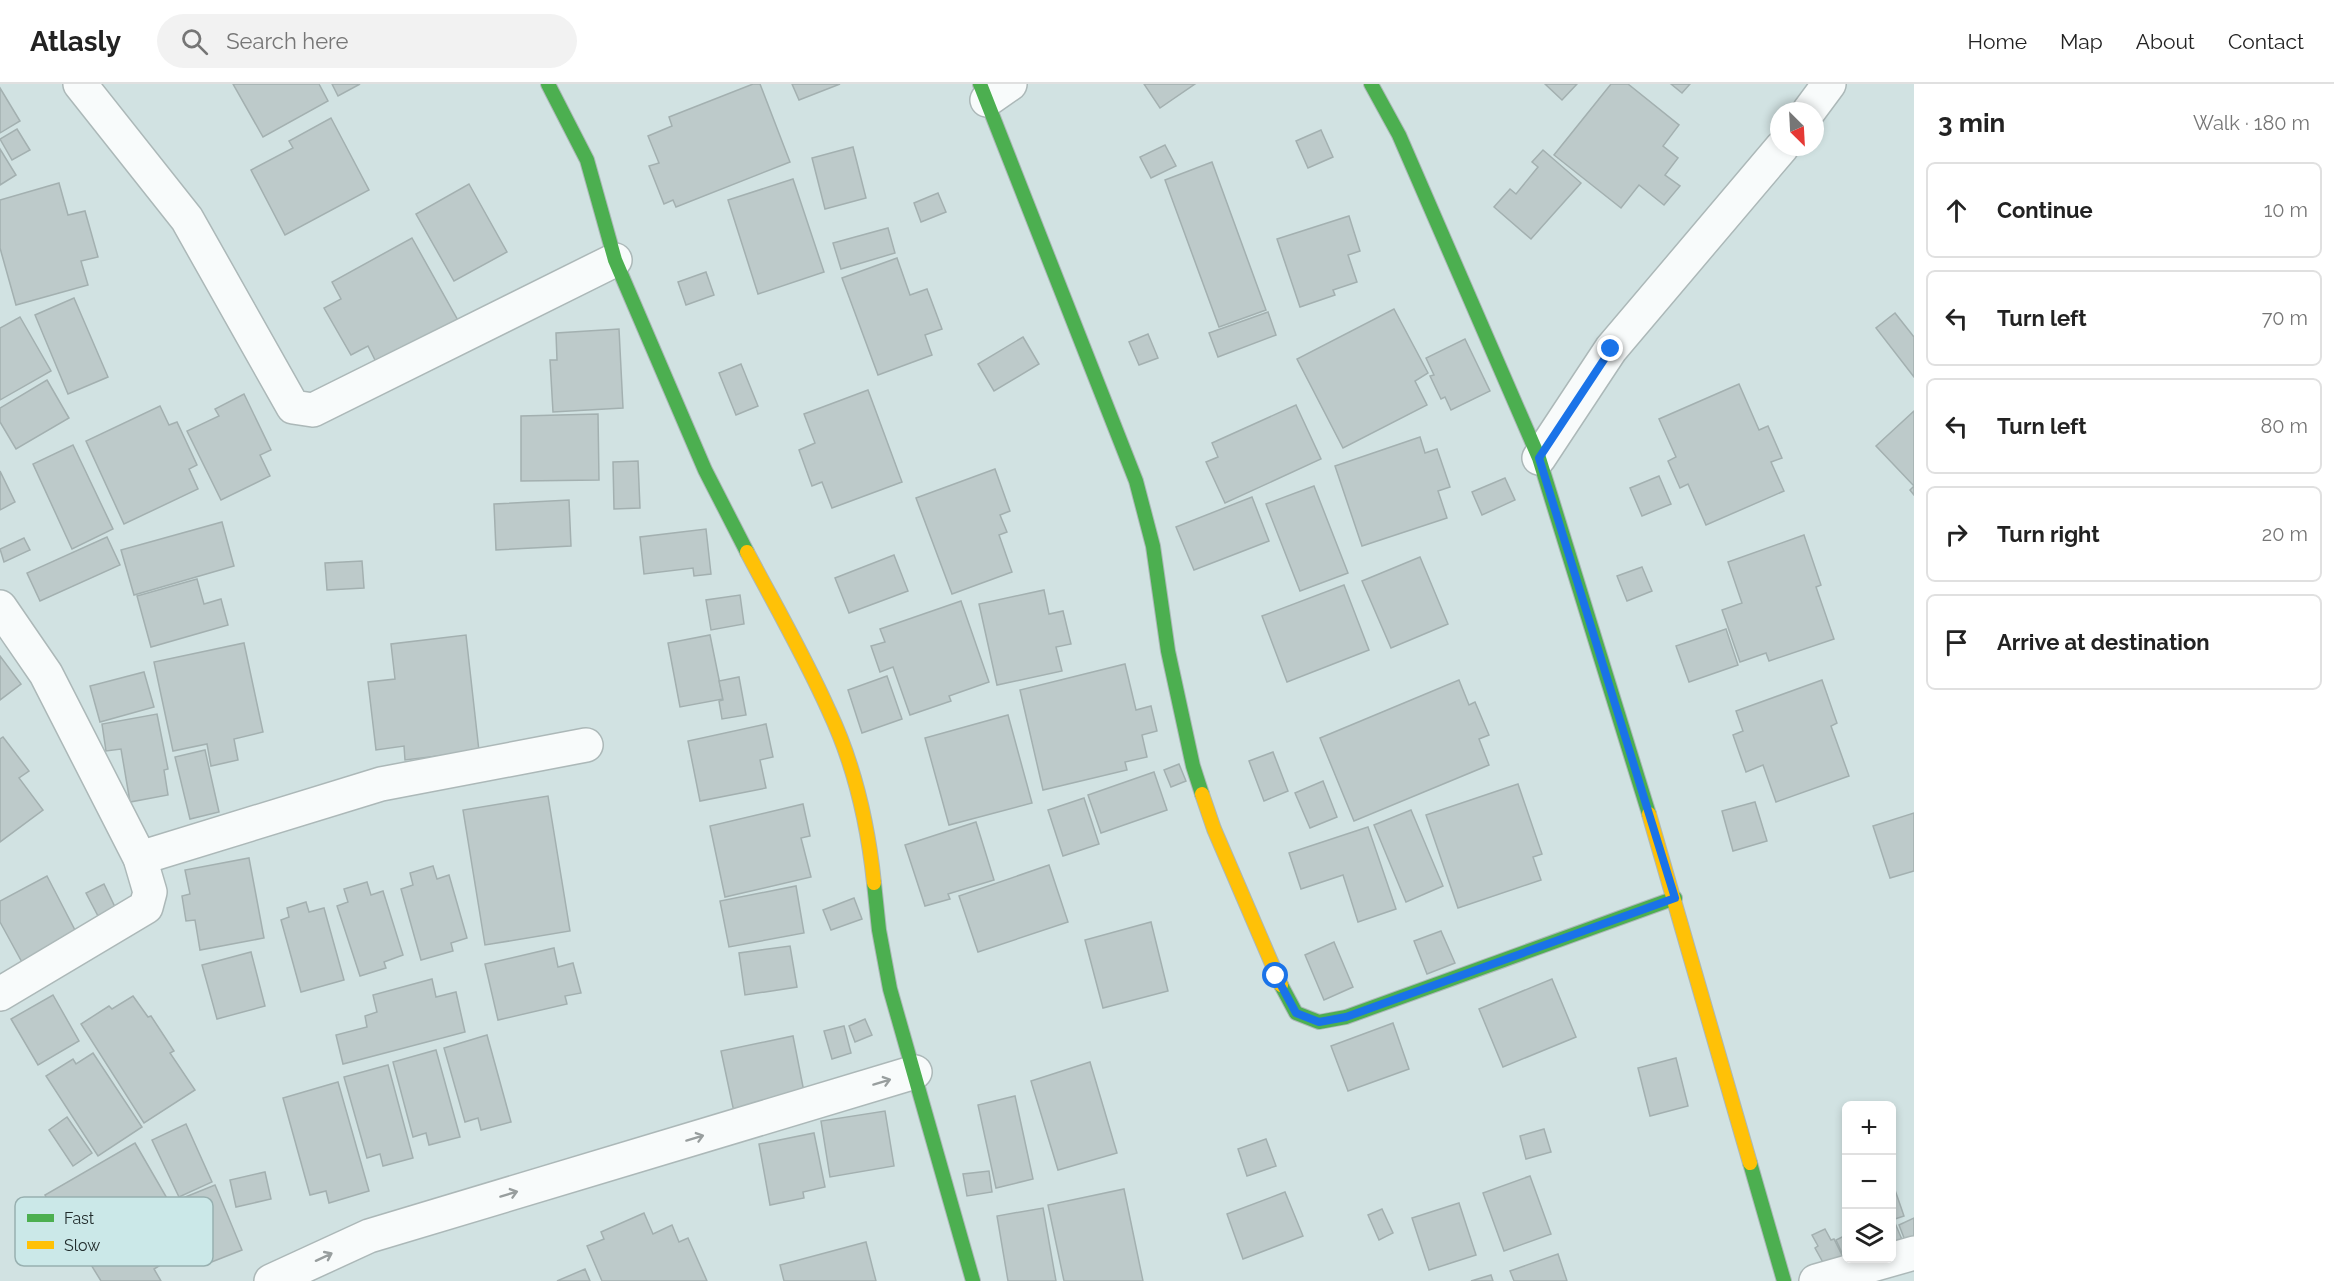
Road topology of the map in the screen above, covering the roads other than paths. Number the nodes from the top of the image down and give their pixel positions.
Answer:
1 (80, 84) edge
2 (548, 84) edge
3 (1371, 84) edge
4 (1829, 84) edge
5 (992, 89) edge
6 (1816, 102) edge
7 (1774, 156) edge
8 (615, 260) junction
9 (1539, 458) junction
10 (0, 607) edge
11 (586, 745) dead end
12 (140, 858) junction
13 (1675, 898) junction
14 (0, 994) edge
15 (915, 1072) junction
16 (1914, 1253) edge
17 (271, 1281) edge
18 (973, 1281) edge
19 (1784, 1281) edge
20 (1819, 1281) edge

1 - 8 street
2 - 8 street
3 - 9 street
4 - 6 street
5 - 13 street
7 - 9 street
8 - 15 street
9 - 13 street
10 - 12 street
11 - 12 street
12 - 14 street
13 - 19 street
17 -> 15 street
15 - 18 street
16 - 20 street

